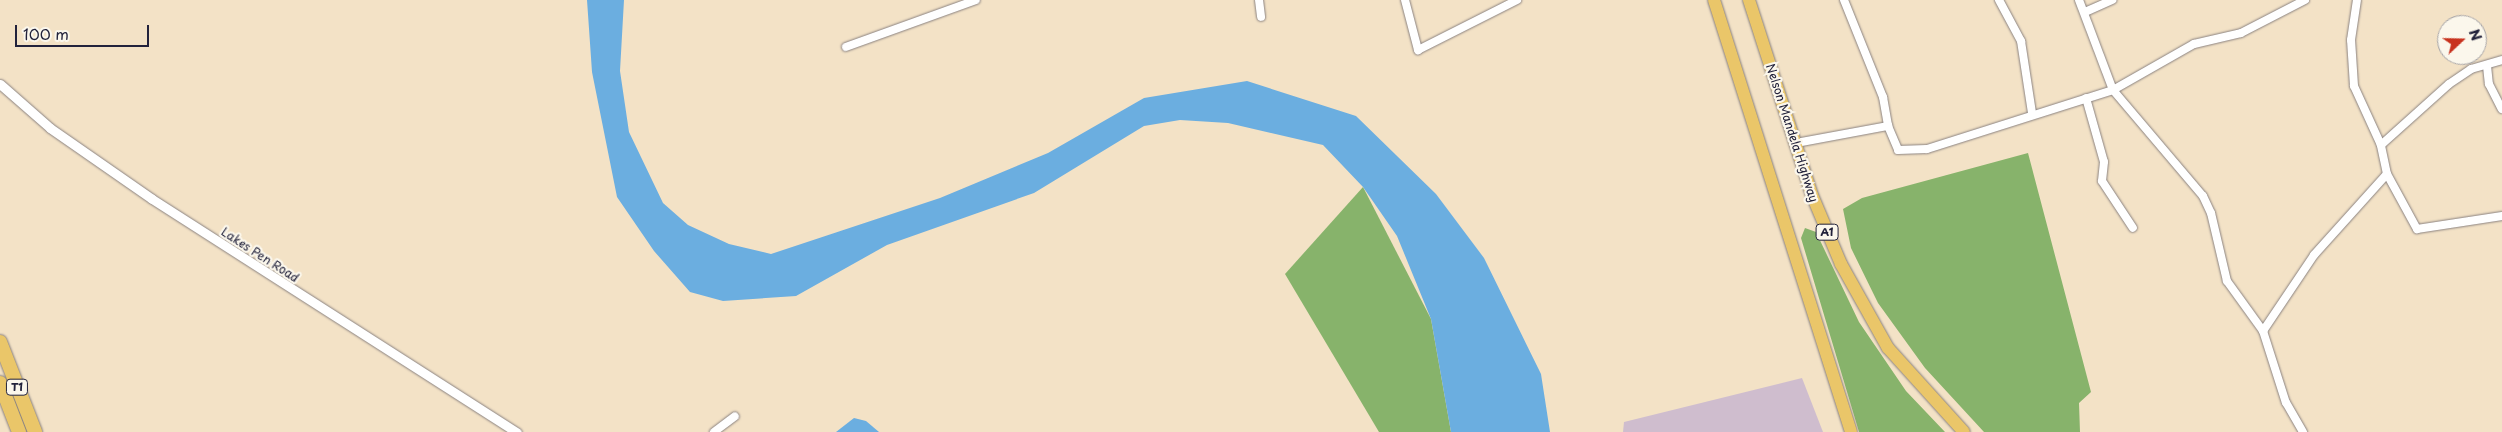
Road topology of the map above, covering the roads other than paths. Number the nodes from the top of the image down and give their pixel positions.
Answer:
1 (976, 0) edge
2 (1259, 0) edge
3 (1405, 0) edge
4 (1517, 0) edge
5 (1714, 0) edge
6 (1750, 0) edge
7 (1844, 0) edge
8 (1999, 0) edge
9 (2079, 0) edge
10 (2112, 0) edge
11 (2305, 0) edge
12 (2357, 0) edge
13 (2085, 12) junction
14 (1261, 17) dead end
15 (846, 47) dead end
16 (2502, 60) edge
17 (2487, 66) junction
18 (0, 84) edge
19 (2113, 90) junction
20 (2086, 98) junction
21 (2502, 109) edge
22 (2032, 113) junction
23 (1888, 126) junction
24 (1796, 143) junction
25 (2381, 145) junction
26 (2387, 174) junction
27 (2502, 216) edge
28 (2133, 228) dead end
29 (2262, 330) junction
30 (0, 342) edge
31 (0, 383) edge
32 (735, 416) dead end
33 (19, 432) edge
34 (35, 432) edge
35 (517, 432) edge
36 (714, 432) edge
37 (1851, 432) edge
38 (1964, 432) edge
39 (2303, 432) edge

1 - 15 street
2 - 14 street
3 - 4 street
5 - 37 highway
6 - 24 highway, Nelson Mandela Highway / A1
7 - 23 street
8 - 22 street
9 - 13 street
10 - 13 street
11 - 19 street
12 - 25 street
13 - 19 street
16 - 17 street
17 - 21 street
17 - 25 street
18 - 35 street, Lakes Pen Road
19 - 20 street
19 - 29 street
20 - 22 street
20 - 28 street
22 - 23 street
23 - 24 street
24 - 38 highway, Nelson Mandela Highway / A1
25 - 26 street
26 - 27 street
26 - 29 street
29 - 39 street
30 - 34 highway, T1
31 - 33 highway, T1
32 - 36 street

